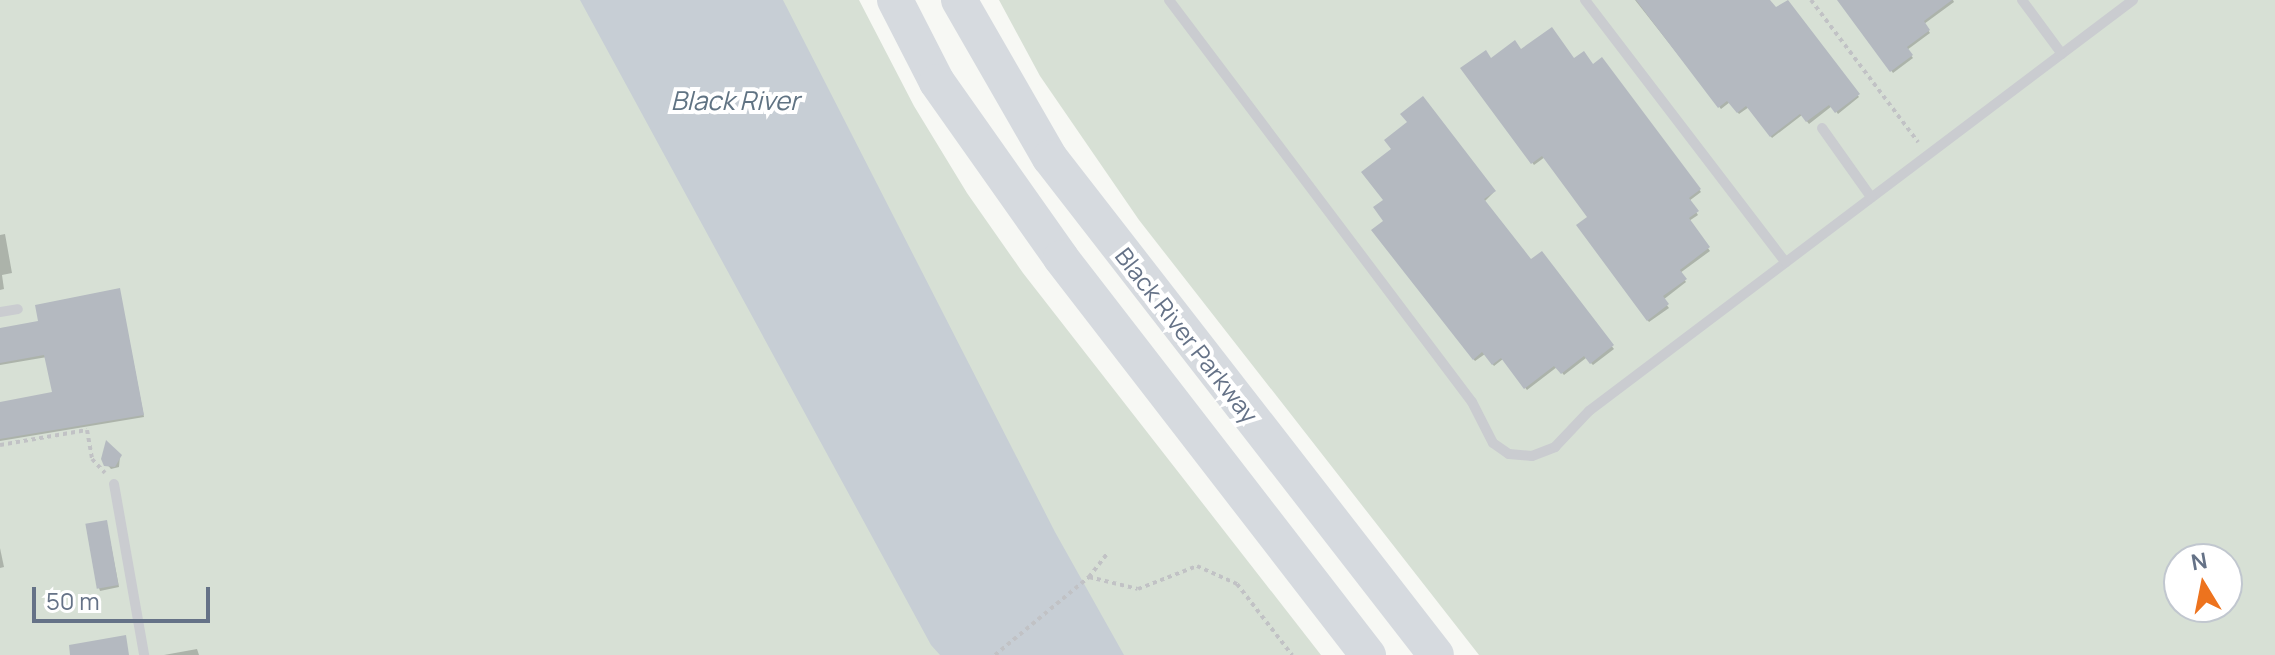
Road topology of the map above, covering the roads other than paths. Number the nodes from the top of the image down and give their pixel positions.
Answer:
1 (895, 0) edge
2 (959, 0) edge
3 (1169, 0) edge
4 (1585, 0) edge
5 (2022, 0) edge
6 (2133, 0) edge
7 (2062, 54) junction
8 (1822, 128) dead end
9 (1871, 197) junction
10 (1785, 262) junction
11 (18, 309) dead end
12 (0, 312) edge
13 (114, 484) road end
14 (144, 655) edge
15 (1368, 655) edge
16 (1436, 655) edge

1 - 15 highway
2 - 16 highway, Black River Parkway
3 - 10 lane
4 - 10 lane
5 - 7 lane
6 - 7 lane
7 - 9 lane
8 - 9 lane
9 - 10 lane
11 - 12 lane
13 - 14 lane

